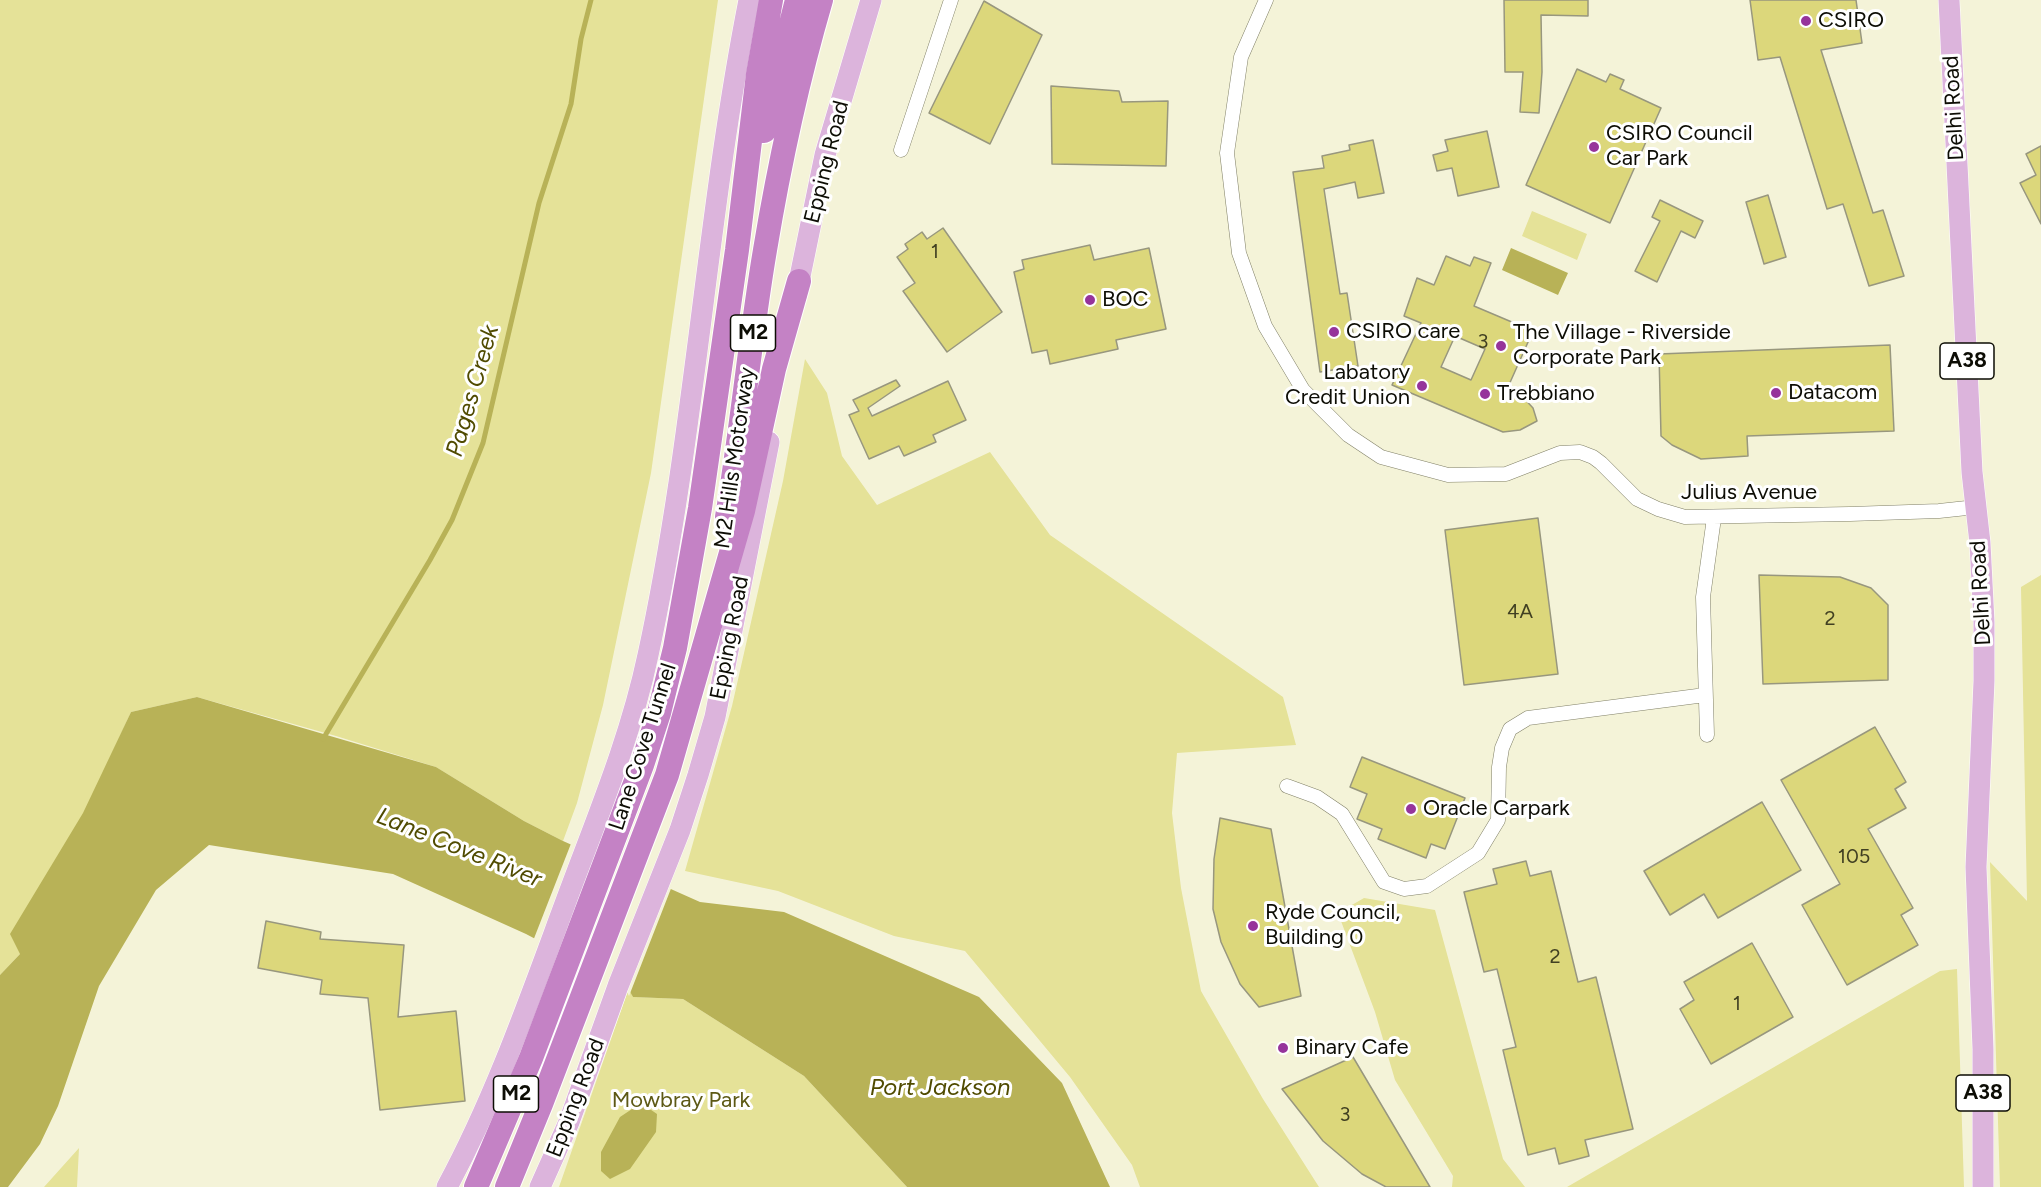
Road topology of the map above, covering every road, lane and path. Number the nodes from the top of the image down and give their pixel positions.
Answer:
1 (749, 0) edge
2 (771, 0) edge
3 (796, 0) edge
4 (821, 0) edge
5 (871, 0) edge
6 (951, 0) edge
7 (1266, 0) edge
8 (1949, 0) edge
9 (901, 150) dead end
10 (737, 250) junction
11 (799, 281) junction
12 (1976, 507) junction
13 (1714, 518) junction
14 (699, 669) junction
15 (1705, 695) junction
16 (1707, 735) dead end
17 (1287, 786) dead end
18 (542, 997) junction
19 (447, 1187) edge
20 (476, 1187) edge
21 (507, 1187) edge
22 (540, 1187) edge
23 (1983, 1187) edge

1 - 18 main road
2 - 10 highway, M2
3 - 10 highway, M2
4 - 14 highway, M2 Hills Motorway / M2
5 - 11 main road, Epping Road
6 - 9 street
7 - 13 street, Julius Avenue
8 - 12 main road, Delhi Road / A38
10 - 18 highway, Lane Cove Tunnel / M2
11 - 14 highway, M2
11 - 22 main road, Epping Road
12 - 13 street, Julius Avenue
12 - 23 main road, Delhi Road / A38
13 - 15 street
14 - 21 highway, Lane Cove Tunnel / M2
15 - 16 street
15 - 17 street
18 - 19 main road
18 - 20 highway, Lane Cove Tunnel / M2

